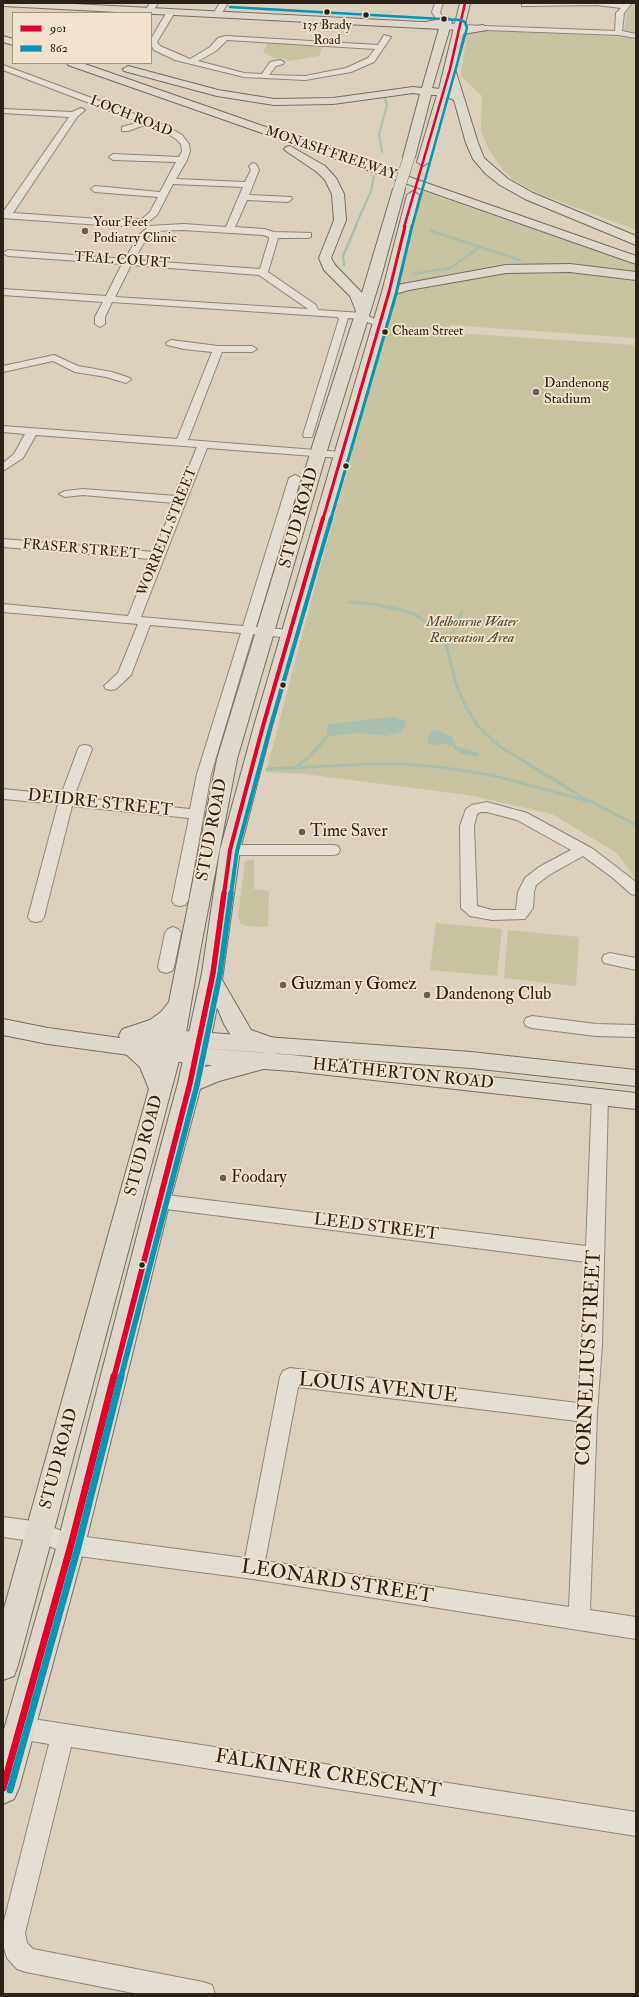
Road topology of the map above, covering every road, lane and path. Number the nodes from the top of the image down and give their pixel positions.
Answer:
1 (3, 3) edge
2 (224, 3) edge
3 (439, 3) edge
4 (465, 3) edge
5 (525, 4) edge
6 (626, 4) edge
7 (87, 5) edge
8 (152, 7) edge
9 (450, 10) dead end
10 (171, 12) junction
11 (218, 14) junction
12 (427, 25) joint
13 (460, 26) junction
14 (445, 27) junction
15 (479, 28) joint
16 (618, 33) junction
17 (153, 36) edge
18 (636, 36) edge
19 (386, 37) dead end
20 (380, 47) junction
21 (192, 61) junction
22 (280, 62) dead end
23 (75, 64) edge
24 (105, 64) edge
25 (115, 65) dead end
26 (3, 67) edge
27 (450, 69) junction
28 (264, 77) junction
29 (429, 85) junction
30 (442, 92) junction
31 (459, 98) junction
32 (97, 103) junction
33 (3, 110) edge
34 (210, 111) junction
35 (74, 115) junction
36 (146, 122) junction
37 (286, 126) dead end
38 (126, 129) dead end
39 (374, 156) dead end
40 (113, 157) dead end
41 (183, 160) junction
42 (253, 166) dead end
43 (441, 179) dead end
44 (172, 181) junction
45 (247, 186) junction
46 (95, 189) dead end
47 (164, 195) junction
48 (243, 196) junction
49 (288, 199) dead end
50 (531, 210) dead end
51 (4, 216) edge
52 (148, 225) junction
53 (229, 230) junction
54 (273, 235) junction
55 (308, 236) dead end
56 (636, 241) edge
57 (331, 242) junction
58 (636, 246) edge
59 (8, 253) dead end
60 (636, 260) edge
61 (128, 262) junction
62 (264, 271) junction
63 (636, 276) edge
64 (374, 277) junction
65 (391, 286) junction
66 (3, 292) edge
67 (109, 299) junction
68 (310, 310) junction
69 (340, 315) junction
70 (362, 317) junction
71 (100, 324) dead end
72 (380, 324) junction
73 (171, 343) dead end
74 (218, 349) junction
75 (252, 349) dead end
76 (3, 369) edge
77 (126, 380) dead end
78 (3, 429) edge
79 (32, 431) junction
80 (308, 434) dead end
81 (181, 443) junction
82 (203, 445) junction
83 (318, 454) junction
84 (341, 455) junction
85 (3, 468) edge
86 (295, 478) dead end
87 (65, 494) dead end
88 (181, 500) junction
89 (3, 543) edge
90 (158, 556) junction
91 (3, 608) edge
92 (139, 620) junction
93 (248, 631) junction
94 (266, 632) junction
95 (290, 634) junction
96 (111, 686) dead end
97 (85, 749) dead end
98 (3, 794) edge
99 (67, 800) junction
100 (197, 814) junction
101 (230, 850) junction
102 (333, 850) dead end
103 (583, 850) junction
104 (636, 890) edge
105 (180, 901) dead end
106 (36, 917) dead end
107 (173, 933) dead end
108 (179, 951) junction
109 (610, 959) dead end
110 (636, 964) edge
111 (166, 967) dead end
112 (212, 980) junction
113 (180, 1004) junction
114 (532, 1022) dead end
115 (3, 1026) edge
116 (636, 1031) edge
117 (133, 1042) junction
118 (172, 1046) junction
119 (197, 1048) junction
120 (265, 1054) junction
121 (601, 1075) junction
122 (636, 1078) edge
123 (190, 1084) junction
124 (160, 1089) junction
125 (600, 1096) junction
126 (636, 1101) edge
127 (158, 1201) junction
128 (594, 1255) junction
129 (587, 1413) junction
130 (3, 1527) edge
131 (40, 1532) junction
132 (71, 1545) junction
133 (253, 1569) junction
134 (579, 1620) junction
135 (636, 1628) edge
136 (3, 1665) edge
137 (11, 1729) edge
138 (63, 1735) junction
139 (3, 1788) edge
140 (636, 1824) edge
141 (203, 1994) edge

1 - 7 main road
2 - 11 street
3 - 14 street
4 - 13 highway, STUD ROAD
5 - 6 street
6 - 16 street
7 - 8 main road
8 - 10 main road
9 - 14 highway, STUD ROAD
10 - 11 main road
10 - 17 street
11 - 12 main road
12 - 14 highway
13 - 14 main road
13 - 15 highway
13 - 27 highway, STUD ROAD
14 - 29 highway, STUD ROAD
15 - 16 street
16 - 18 street
17 - 21 street
19 - 20 street
20 - 21 street
20 - 28 street
21 - 28 street
22 - 28 street
23 - 34 highway, MONASH FREEWAY
24 - 37 highway, MONASH FREEWAY
25 - 29 highway
26 - 32 street, LOCH ROAD
27 - 30 highway, STUD ROAD
27 - 31 highway
29 - 30 highway
29 - 64 highway, STUD ROAD, bridge
30 - 31 highway
30 - 65 highway, STUD ROAD
31 - 56 highway
32 - 35 street
32 - 36 street, LOCH ROAD
33 - 35 street
34 - 57 highway
34 - 60 highway, MONASH FREEWAY
35 - 51 street
36 - 38 street
36 - 41 street, LOCH ROAD
39 - 43 highway, MONASH FREEWAY
40 - 41 street
41 - 44 street, LOCH ROAD
42 - 45 street
44 - 45 street
44 - 47 street, LOCH ROAD
45 - 48 street
46 - 47 street
47 - 52 street, LOCH ROAD
48 - 49 street
48 - 53 street
50 - 58 highway
51 - 52 street
52 - 53 street
52 - 61 street, LOCH ROAD
53 - 54 street
54 - 55 street
54 - 62 street
57 - 64 highway
57 - 70 highway
59 - 61 street, TEAL COURT
61 - 62 street, TEAL COURT
61 - 67 street, LOCH ROAD
62 - 68 street
63 - 65 highway
64 - 65 highway
64 - 70 highway, STUD ROAD
65 - 72 highway, STUD ROAD
66 - 67 street
67 - 68 street
67 - 71 street, LOCH ROAD
68 - 69 street
69 - 70 street
69 - 80 street
70 - 72 street
70 - 83 highway, STUD ROAD
72 - 84 highway, STUD ROAD
73 - 74 street
74 - 75 street
74 - 81 street
76 - 77 street
78 - 79 street
79 - 81 street
79 - 85 street
81 - 82 street
82 - 83 street
82 - 88 street, WORRELL STREET
83 - 84 street
83 - 94 highway, STUD ROAD
84 - 95 highway, STUD ROAD
86 - 93 street, STUD ROAD
87 - 88 street
88 - 90 street, WORRELL STREET
89 - 90 street, FRASER STREET
90 - 92 street, WORRELL STREET
91 - 92 street
92 - 93 street
92 - 96 street, WORRELL STREET
93 - 94 street
93 - 100 street, STUD ROAD
94 - 95 street
94 - 108 highway, STUD ROAD
95 - 101 highway, STUD ROAD
97 - 99 street
98 - 99 street, DEIDRE STREET
99 - 100 street, DEIDRE STREET
99 - 106 street
100 - 105 street, STUD ROAD
101 - 102 street
101 - 112 highway, STUD ROAD
103 - 103 street
103 - 104 street
107 - 108 street
108 - 111 street
108 - 113 highway, STUD ROAD
109 - 110 street
112 - 119 highway, STUD ROAD
112 - 120 highway
113 - 117 highway
113 - 118 highway, STUD ROAD
114 - 116 street
115 - 117 main road, HEATHERTON ROAD
117 - 118 main road, HEATHERTON ROAD
117 - 124 highway
118 - 119 main road, HEATHERTON ROAD
118 - 124 highway, STUD ROAD
119 - 120 main road, HEATHERTON ROAD
119 - 123 highway, STUD ROAD
120 - 121 main road, HEATHERTON ROAD
120 - 123 highway
120 - 125 main road, HEATHERTON ROAD
121 - 122 main road, HEATHERTON ROAD
121 - 125 main road
123 - 127 highway, STUD ROAD
124 - 131 highway, STUD ROAD
125 - 126 main road, HEATHERTON ROAD
125 - 128 street, CORNELIUS STREET
127 - 128 street, LEED STREET
127 - 132 highway, STUD ROAD
128 - 129 street, CORNELIUS STREET
129 - 133 street, LOUIS AVENUE
129 - 134 street, CORNELIUS STREET
130 - 131 street, LEONARD STREET
131 - 132 street, LEONARD STREET
131 - 136 highway, STUD ROAD
132 - 133 street, LEONARD STREET
132 - 137 highway, STUD ROAD
133 - 134 street, LEONARD STREET
134 - 135 street, LEONARD STREET
137 - 138 street, FALKINER CRESCENT
137 - 139 highway, STUD ROAD
138 - 140 street, FALKINER CRESCENT
138 - 141 street

